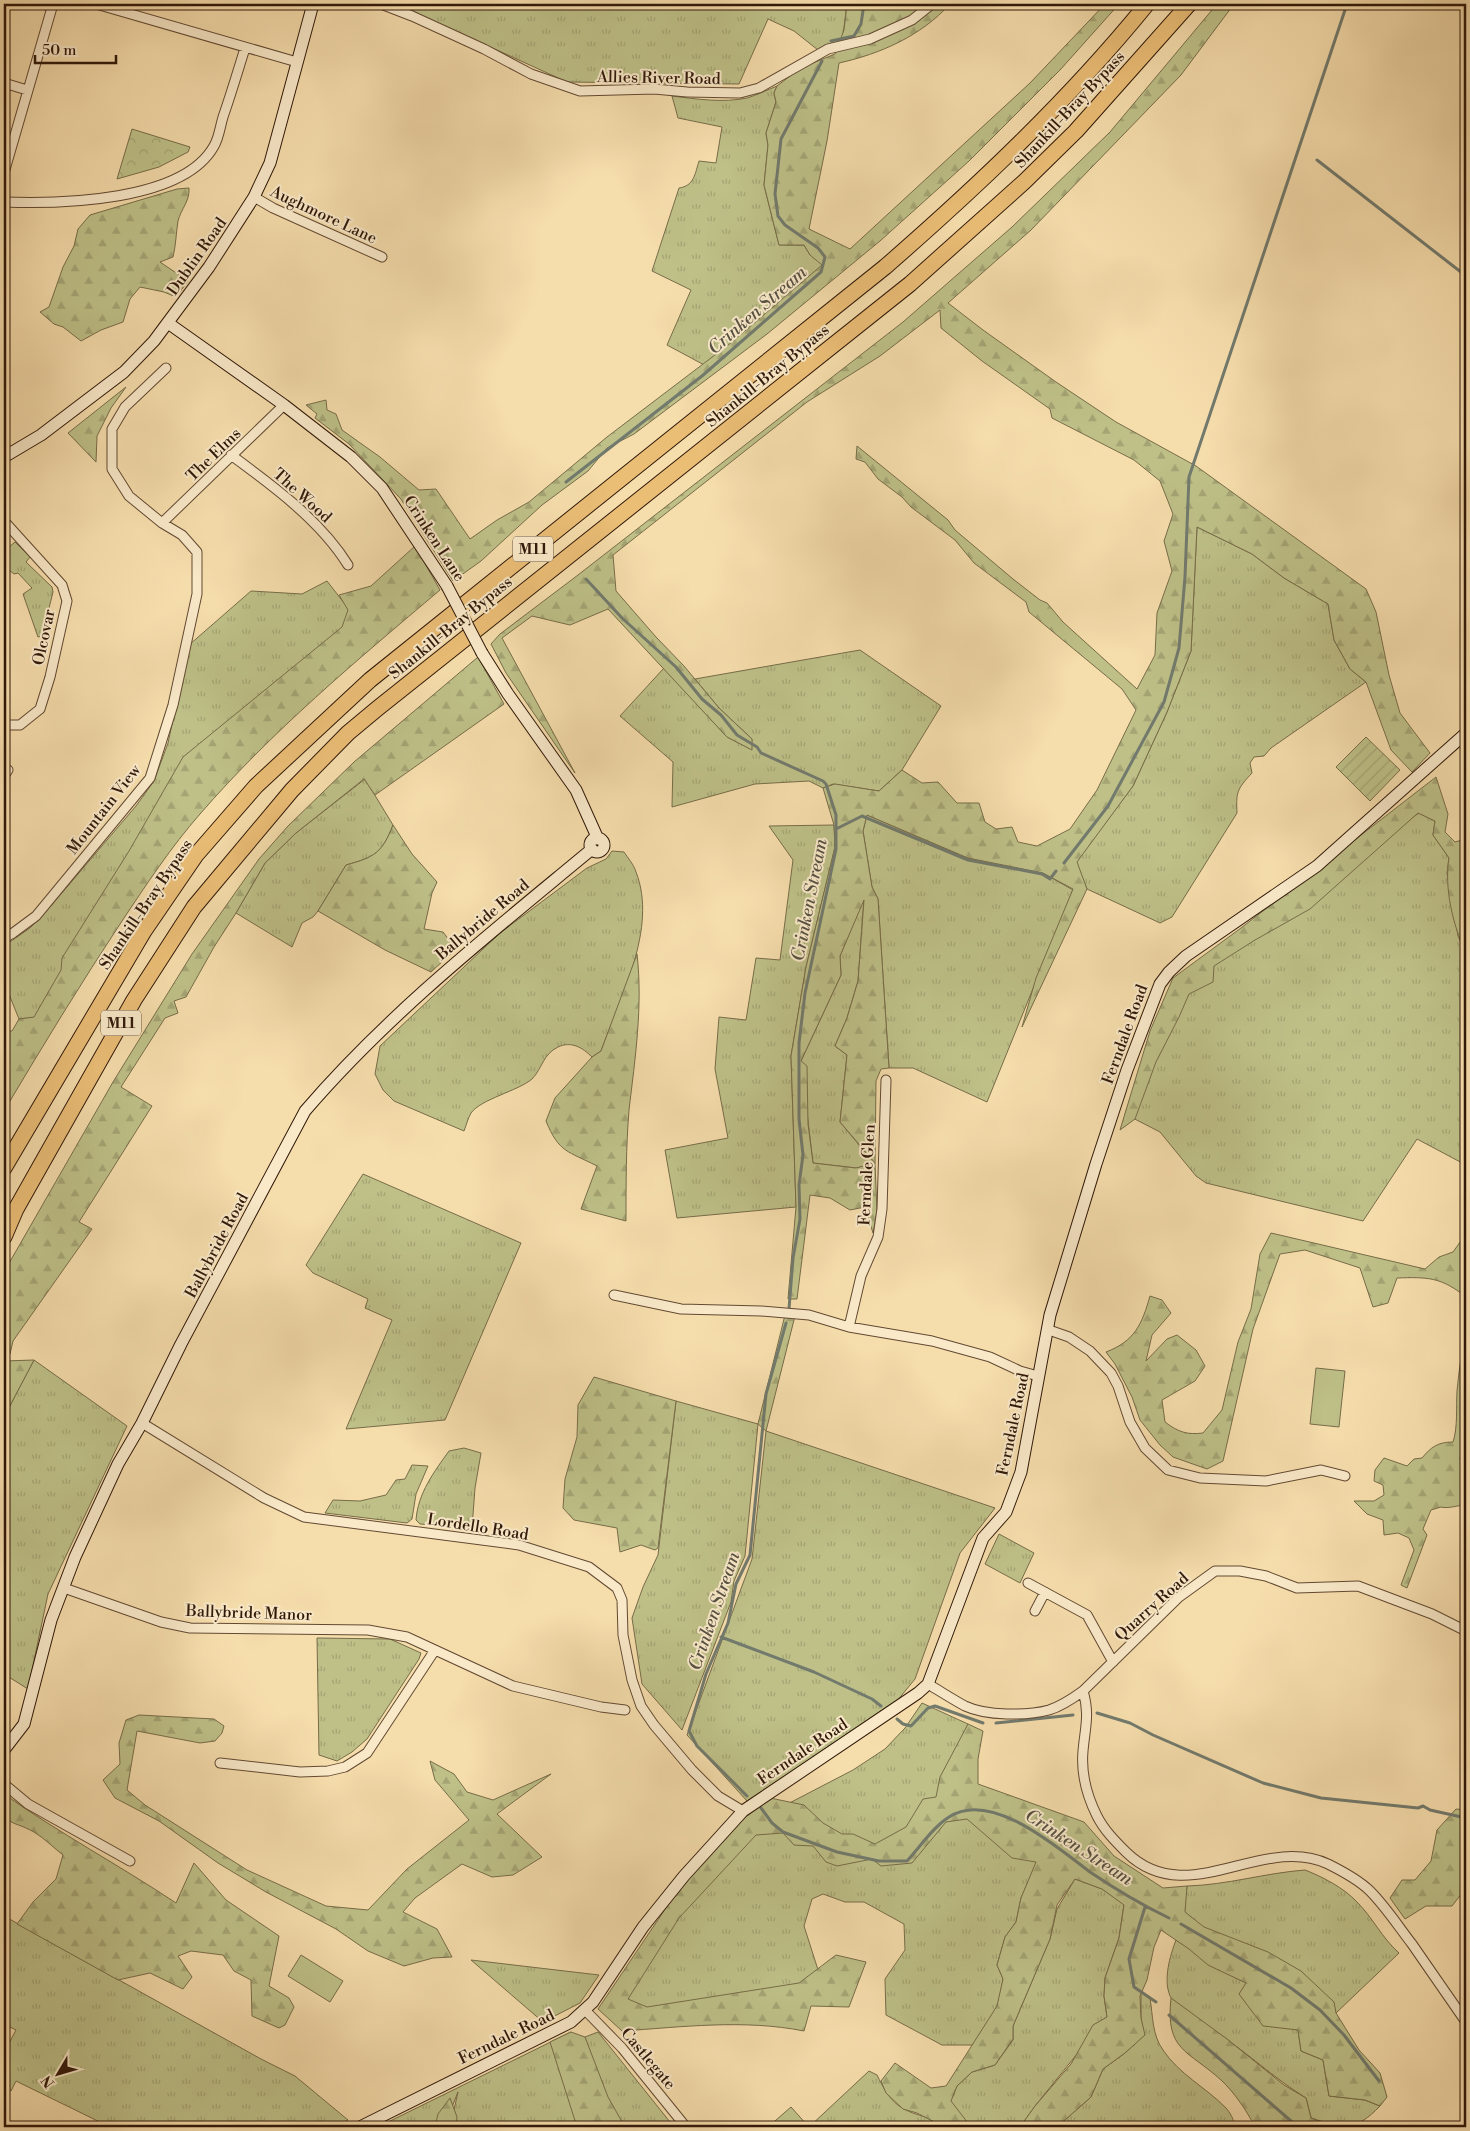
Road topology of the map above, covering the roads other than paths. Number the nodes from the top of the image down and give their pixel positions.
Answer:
1 (53, 4) edge
2 (96, 4) edge
3 (314, 4) edge
4 (381, 4) edge
5 (932, 4) edge
6 (1147, 4) edge
7 (1189, 4) edge
8 (245, 48) junction
9 (297, 62) junction
10 (8, 84) edge
11 (27, 90) junction
12 (4, 174) edge
13 (254, 197) junction
14 (4, 202) edge
15 (382, 257) dead end
16 (168, 324) junction
17 (166, 368) dead end
18 (284, 406) junction
19 (232, 455) junction
20 (4, 457) edge
21 (4, 521) edge
22 (162, 523) junction
23 (348, 564) dead end
24 (4, 725) edge
25 (1466, 733) edge
26 (598, 839) joint
27 (4, 938) edge
28 (886, 1080) dead end
29 (4, 1168) edge
30 (16, 1209) junction
31 (4, 1230) edge
32 (4, 1237) edge
33 (614, 1295) dead end
34 (849, 1327) junction
35 (1049, 1330) junction
36 (1038, 1376) junction
37 (142, 1423) junction
38 (1346, 1476) dead end
39 (1028, 1583) dead end
40 (64, 1588) junction
41 (1045, 1592) junction
42 (1035, 1611) dead end
43 (1466, 1631) edge
44 (435, 1650) junction
45 (1113, 1662) junction
46 (928, 1684) junction
47 (1083, 1691) junction
48 (626, 1710) dead end
49 (4, 1750) edge
50 (220, 1764) dead end
51 (4, 1784) edge
52 (743, 1811) junction
53 (130, 1861) dead end
54 (586, 2010) junction
55 (1466, 2022) edge
56 (360, 2127) edge
57 (686, 2127) edge

1 - 11 street
2 - 8 street
3 - 9 street, Dublin Road
4 - 5 street, Allies River Road
6 - 29 highway, Shankill-Bray Bypass / M11
7 - 30 highway, Shankill-Bray Bypass / M11
8 - 9 street
8 - 14 street
9 - 13 street, Dublin Road
10 - 11 street
11 - 12 street
13 - 15 street, Aughmore Lane
13 - 16 street, Dublin Road
16 - 18 street, Crinken Lane
16 - 20 street, Dublin Road
17 - 22 street
18 - 19 street, The Elms
18 - 26 street, Crinken Lane, bridge
19 - 22 street, The Elms
19 - 23 street, The Wood
21 - 24 street, Olcovar
22 - 27 street, Mountain View
25 - 35 street, Ferndale Road
26 - 37 street, Ballybride Road
28 - 34 street, Ferndale Glen
30 - 31 highway
30 - 32 highway, Shankill-Bray Bypass / M11
33 - 34 street
34 - 36 street
35 - 36 street, Ferndale Road
35 - 38 street
36 - 46 street, Ferndale Road
37 - 40 street, Ballybride Road
37 - 52 street, Lordello Road
39 - 41 street
40 - 44 street, Ballybride Manor
40 - 49 street, Ballybride Road
41 - 42 street
41 - 45 street
43 - 45 street, Quarry Road
44 - 48 street, Ballybride Manor
44 - 50 street
45 - 47 street, Quarry Road
46 - 47 street, Quarry Road
46 - 52 street, Ferndale Road
47 - 55 street
51 - 53 street
52 - 54 street, Ferndale Road
54 - 56 street, Ferndale Road
54 - 57 street, Castlegate

